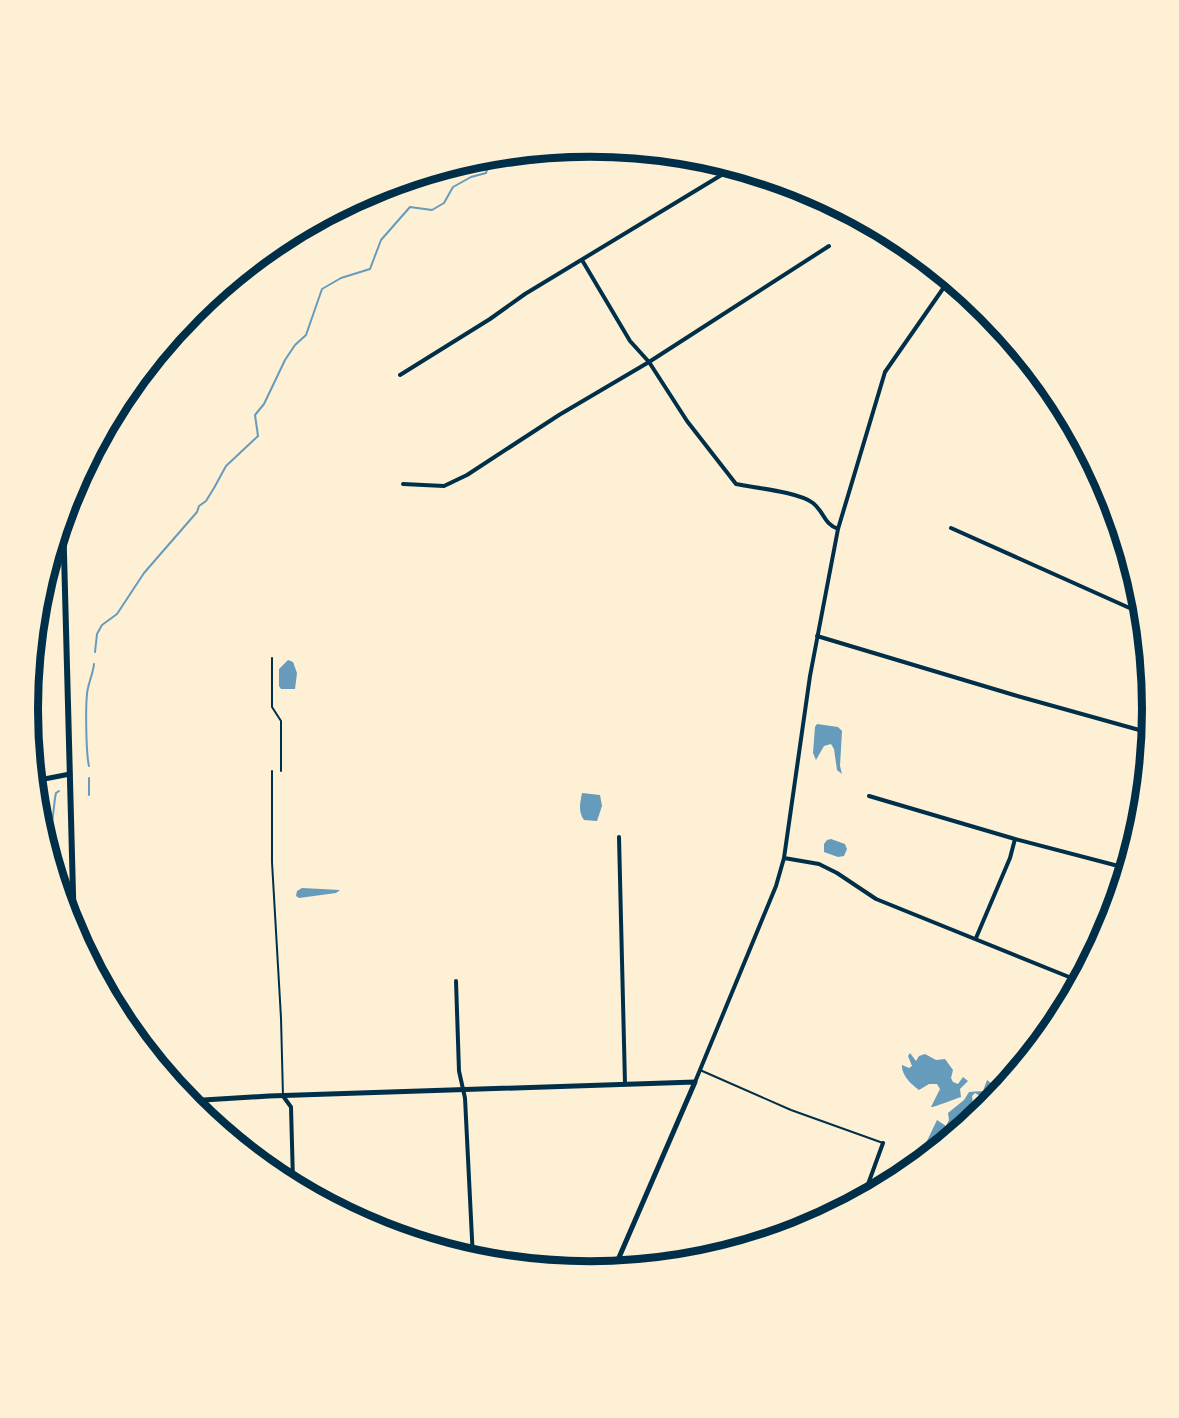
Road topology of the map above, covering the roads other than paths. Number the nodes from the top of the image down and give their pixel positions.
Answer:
1 (723, 174) edge
2 (829, 246) dead end
3 (582, 260) junction
4 (944, 287) edge
5 (650, 362) junction
6 (400, 375) dead end
7 (403, 484) dead end
8 (951, 528) dead end
9 (838, 529) junction
10 (64, 542) edge
11 (1132, 609) edge
12 (816, 636) junction
13 (272, 658) dead end
14 (1141, 730) edge
15 (272, 771) dead end
16 (281, 771) dead end
17 (70, 774) junction
18 (42, 779) edge
19 (869, 796) dead end
20 (619, 837) dead end
21 (1015, 839) junction
22 (784, 858) junction
23 (1118, 866) edge
24 (73, 902) edge
25 (976, 938) junction
26 (1072, 978) edge
27 (456, 981) dead end
28 (700, 1070) junction
29 (695, 1082) junction
30 (625, 1084) junction
31 (463, 1089) junction
32 (283, 1096) junction
33 (200, 1100) edge
34 (883, 1143) joint
35 (293, 1174) edge
36 (867, 1186) edge
37 (472, 1248) edge
38 (618, 1260) edge

1 - 3 street
2 - 5 street
3 - 5 street
3 - 6 street
4 - 9 street
5 - 7 street
5 - 9 street
8 - 11 street
9 - 12 street
10 - 17 main road
12 - 14 street
12 - 22 street
13 - 16 lane
15 - 32 lane
17 - 18 street
17 - 24 main road
19 - 21 street
20 - 30 street
21 - 23 street
21 - 25 street
22 - 25 street
22 - 28 street
25 - 26 street
27 - 31 street
28 - 29 street
28 - 34 lane
29 - 30 street
29 - 38 street
30 - 31 street
31 - 32 street
31 - 37 street
32 - 33 street
32 - 35 street
34 - 36 street

